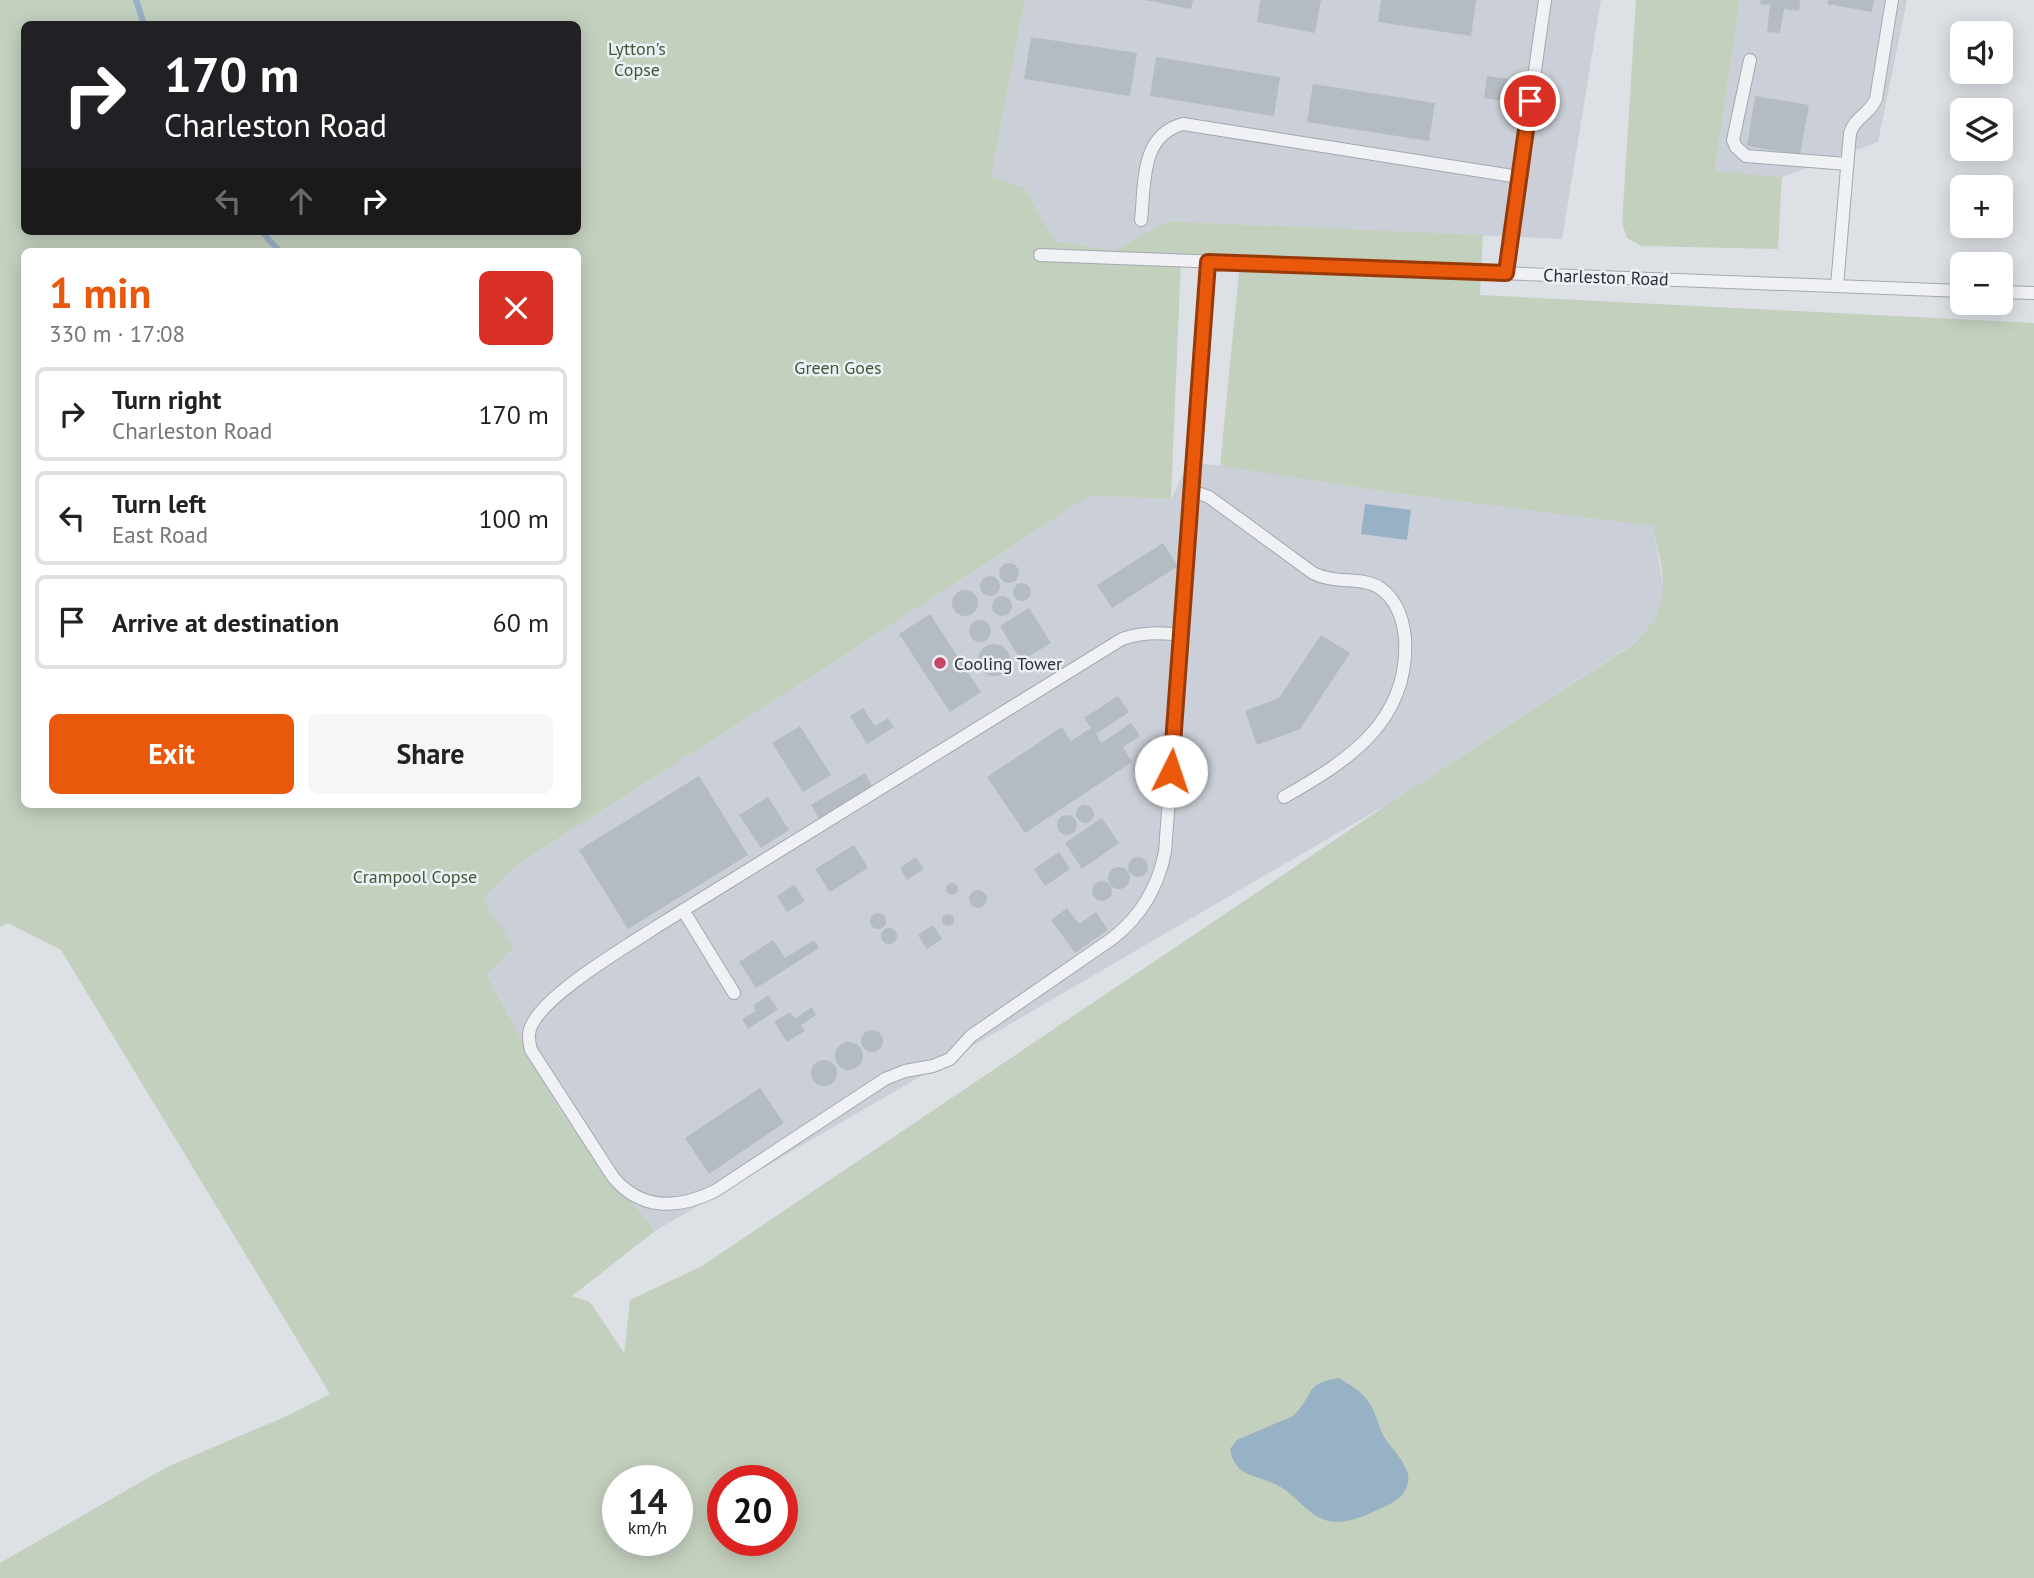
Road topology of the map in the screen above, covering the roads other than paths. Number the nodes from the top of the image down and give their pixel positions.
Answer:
1 (1545, 0) edge
2 (1892, 0) edge
3 (1750, 60) dead end
4 (1847, 164) junction
5 (1519, 177) junction
6 (1141, 220) dead end
7 (1040, 255) dead end
8 (1208, 262) junction
9 (1506, 273) junction
10 (1837, 286) junction
11 (1950, 290) edge
12 (2013, 292) edge
13 (2034, 293) edge
14 (1191, 493) junction
15 (1181, 635) junction
16 (1284, 797) dead end
17 (683, 910) junction
18 (734, 993) dead end

1 - 5 lane
2 - 4 lane
3 - 4 lane
4 - 10 lane
5 - 6 lane
5 - 9 lane
7 - 8 lane, Charleston Road
8 - 9 lane, Charleston Road
8 - 14 lane
9 - 10 lane, Charleston Road
10 - 11 lane, Charleston Road
12 - 13 lane
14 - 15 lane
14 - 16 lane
15 - 17 lane
15 - 17 lane
17 - 18 lane

